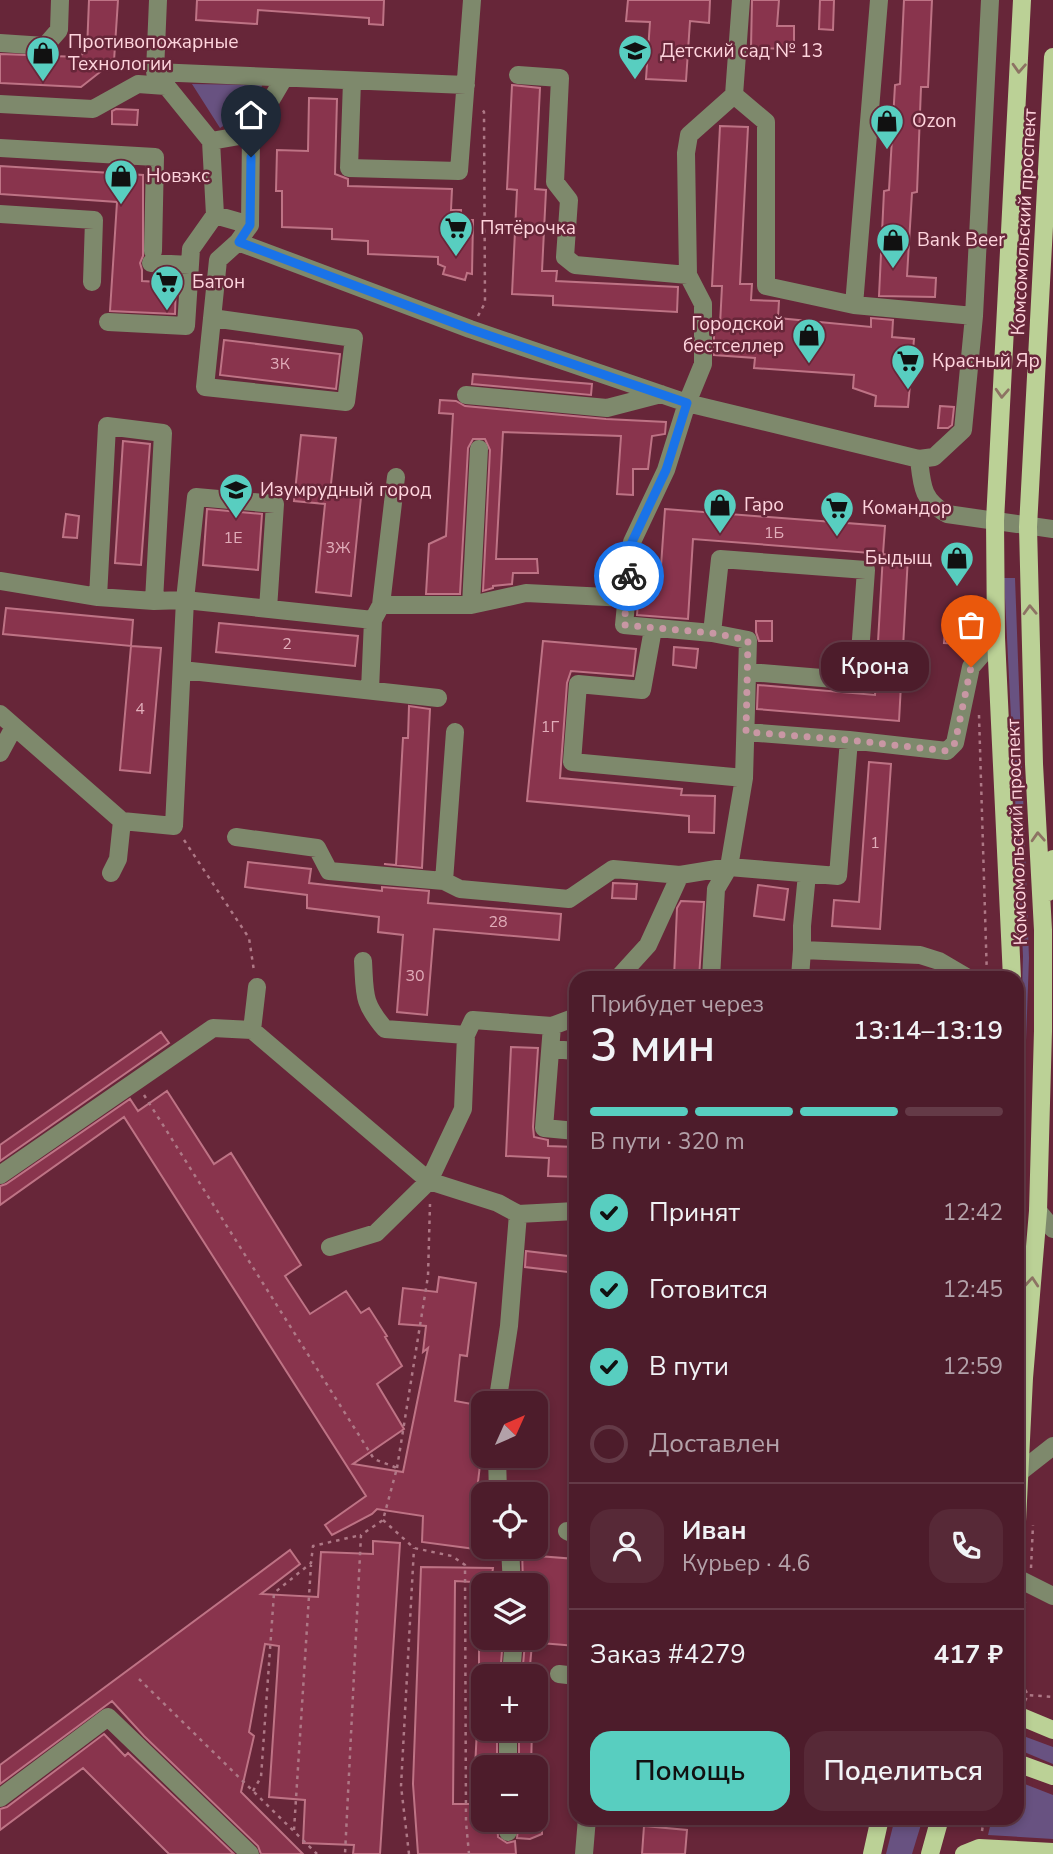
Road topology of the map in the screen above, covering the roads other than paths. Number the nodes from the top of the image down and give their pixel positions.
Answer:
1 (60, 0) edge
2 (158, 0) edge
3 (472, 0) edge
4 (741, 0) edge
5 (879, 0) edge
6 (990, 0) edge
7 (1022, 0) edge
8 (0, 43) edge
9 (1053, 57) edge
10 (518, 75) dead end
11 (284, 78) junction
12 (161, 79) junction
13 (352, 81) junction
14 (466, 85) junction
15 (734, 94) junction
16 (0, 104) edge
17 (251, 134) junction
18 (211, 141) junction
19 (0, 148) edge
20 (0, 214) edge
21 (215, 215) junction
22 (250, 225) junction
23 (239, 242) junction
24 (190, 265) junction
25 (688, 275) junction
26 (92, 282) dead end
27 (854, 305) junction
28 (974, 316) junction
29 (212, 318) junction
30 (108, 322) dead end
31 (661, 394) junction
32 (466, 395) dead end
33 (687, 403) junction
34 (479, 449) dead end
35 (919, 459) junction
36 (396, 477) dead end
37 (995, 521) junction
38 (1028, 527) junction
39 (1053, 529) edge
40 (0, 581) edge
41 (98, 597) junction
42 (626, 597) junction
43 (185, 600) junction
44 (154, 601) junction
45 (471, 606) junction
46 (268, 608) junction
47 (377, 612) junction
48 (653, 629) junction
49 (712, 633) junction
50 (996, 638) junction
51 (182, 670) junction
52 (749, 672) junction
53 (370, 690) junction
54 (438, 698) dead end
55 (0, 714) edge
56 (14, 727) junction
57 (746, 732) junction
58 (455, 733) dead end
59 (849, 740) junction
60 (0, 753) edge
61 (744, 778) junction
62 (122, 821) junction
63 (236, 837) dead end
64 (1053, 859) edge
65 (729, 867) junction
66 (111, 873) dead end
67 (807, 874) junction
68 (680, 875) junction
69 (444, 881) junction
70 (1043, 930) junction
71 (802, 950) junction
72 (363, 961) dead end
73 (938, 970) edge
74 (624, 971) edge
75 (711, 971) edge
76 (800, 971) edge
77 (1012, 971) edge
78 (257, 986) road end
79 (569, 1020) edge
80 (552, 1026) junction
81 (252, 1030) junction
82 (466, 1035) junction
83 (551, 1049) junction
84 (569, 1050) edge
85 (569, 1130) edge
86 (0, 1175) edge
87 (429, 1181) junction
88 (569, 1211) edge
89 (1038, 1211) junction
90 (517, 1214) junction
91 (1053, 1229) edge
92 (330, 1247) dead end
93 (1024, 1378) edge
94 (499, 1391) edge
95 (1053, 1446) edge
96 (1024, 1469) edge
97 (1024, 1581) edge
98 (1053, 1595) edge
99 (1024, 1711) edge
100 (1053, 1730) edge
101 (1024, 1766) edge
102 (1053, 1776) edge
103 (0, 1798) edge
104 (586, 1825) edge
105 (878, 1825) edge
106 (938, 1825) edge
107 (1053, 1852) edge
108 (250, 1854) edge
109 (584, 1854) edge
110 (872, 1854) edge
111 (930, 1854) edge
112 (964, 1854) edge

1 - 8 street
2 - 12 street
3 - 14 street
4 - 15 street
5 - 27 street
6 - 28 street
7 -> 37 main road, Комсомольский проспект
9 - 38 main road, Комсомольский проспект
10 - 25 street
11 - 12 street
11 - 13 street
11 - 17 street
12 - 16 street
12 - 18 street
13 - 14 street
13 - 14 street
15 - 25 street
15 - 27 street
17 - 18 street
17 - 22 street
18 - 21 street
19 - 24 street
20 - 26 street
21 - 22 street
21 - 24 street
22 - 23 street
23 - 29 street
23 - 31 street
24 - 30 street
25 - 33 street
27 - 28 street
28 - 35 street
29 - 29 street
31 - 32 street
31 - 33 street
33 - 35 street
33 - 42 street
34 - 45 street
35 - 37 street
36 - 47 street
37 - 38 street
37 - 50 main road, Комсомольский проспект
38 - 39 street
70 -> 38 main road, Комсомольский проспект
40 - 41 street
41 - 44 street
41 - 44 street
42 - 45 street
42 - 48 street
43 - 44 street
43 - 46 street
43 - 46 street
43 - 51 street
45 - 47 street
46 - 47 street
47 - 53 street
48 - 49 street
48 - 61 street
49 - 52 street
49 - 52 street
50 - 59 street
50 - 77 main road, Комсомольский проспект
51 - 53 street
51 - 62 street
52 - 57 street
53 - 54 street
55 - 56 street
56 - 60 street
56 - 62 street
57 - 59 street
57 - 61 street
58 - 69 street
59 - 67 street
61 - 65 street
62 - 66 street
63 - 69 street
64 - 70 main road
65 - 67 street
65 - 68 street
65 - 75 street
67 - 71 street
68 - 69 street
68 - 74 street
70 - 89 main road, Комсомольский проспект
71 - 73 street
71 - 76 street
72 - 82 street
78 - 81 street
79 - 80 street
80 - 82 street
80 - 83 street
81 - 86 street
81 - 87 street
82 - 87 street
83 - 84 street
83 - 85 street
87 - 90 street
87 - 92 street
88 - 90 street
89 - 91 street
93 -> 89 main road, Комсомольский проспект
90 - 94 street
95 - 96 street
97 - 98 street
99 - 100 main road
101 - 102 main road
103 - 108 street
104 - 109 street
105 - 110 main road
106 - 111 main road
107 - 112 main road

